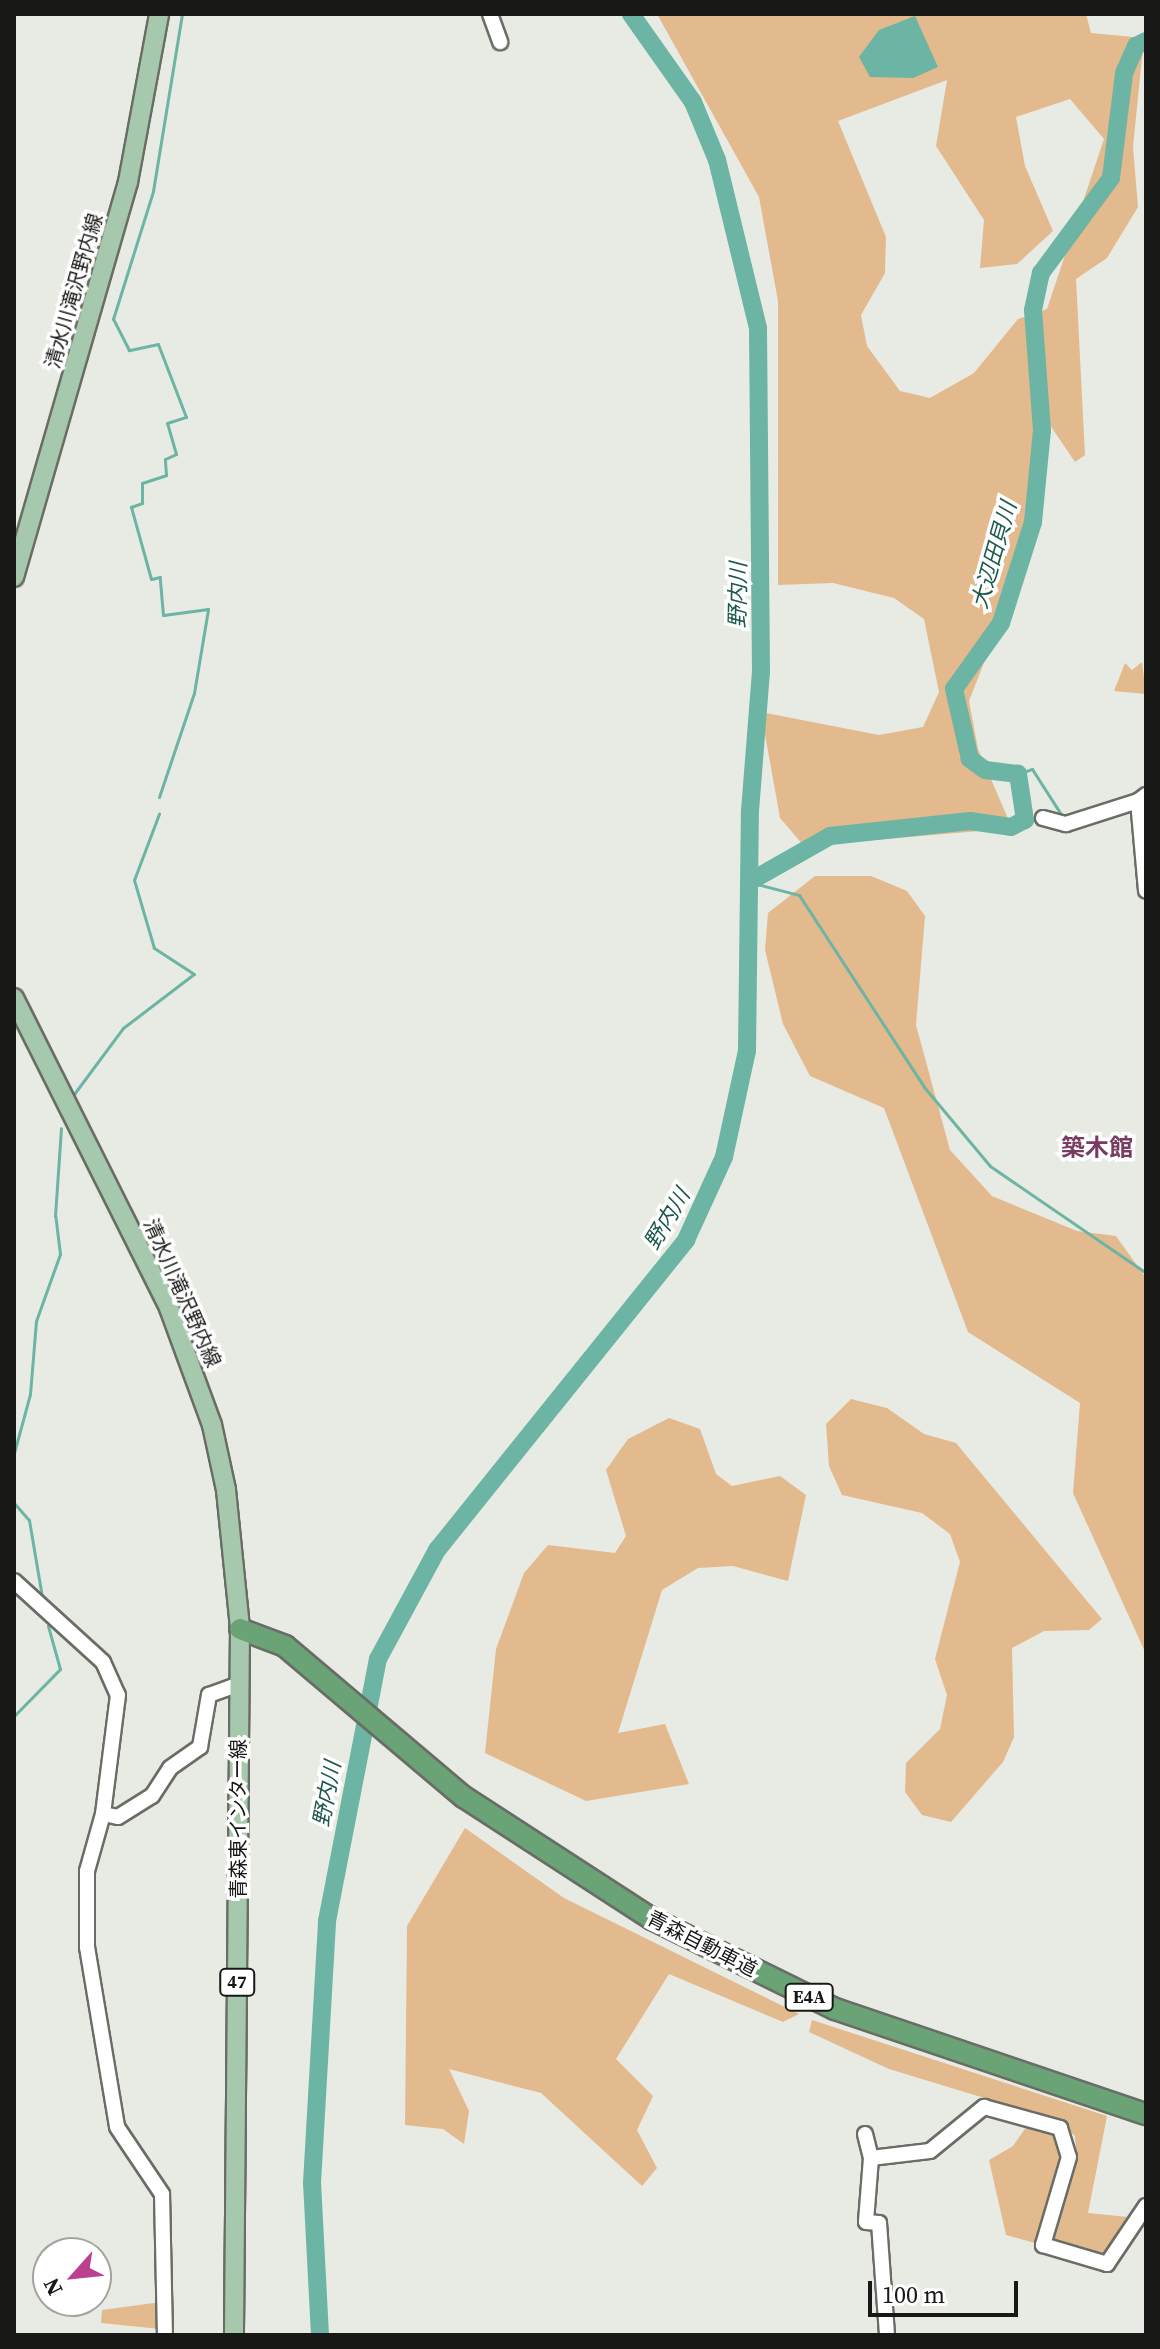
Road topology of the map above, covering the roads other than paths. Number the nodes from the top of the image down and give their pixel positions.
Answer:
1 (159, 14) edge
2 (490, 14) edge
3 (500, 42) dead end
4 (14, 577) edge
5 (1142, 798) edge
6 (1043, 818) dead end
7 (1146, 891) edge
8 (14, 998) edge
9 (14, 1581) edge
10 (240, 1629) junction
11 (239, 1684) junction
12 (103, 1814) junction
13 (1146, 2114) edge
14 (865, 2134) dead end
15 (871, 2158) junction
16 (1146, 2206) edge
17 (165, 2335) edge
18 (234, 2335) edge
19 (887, 2335) edge

1 - 4 main road, 清水川滝沢野内線
2 - 3 street
5 - 6 street
5 - 7 street
8 - 10 main road, 清水川滝沢野内線
9 - 12 street
10 - 11 main road, 青森東インター線 / 47
10 - 13 highway, 青森自動車道 / E4A
11 - 12 street
11 - 18 main road, 青森東インター線 / 47
12 - 17 street
14 - 15 street
15 - 16 street
15 - 19 street

